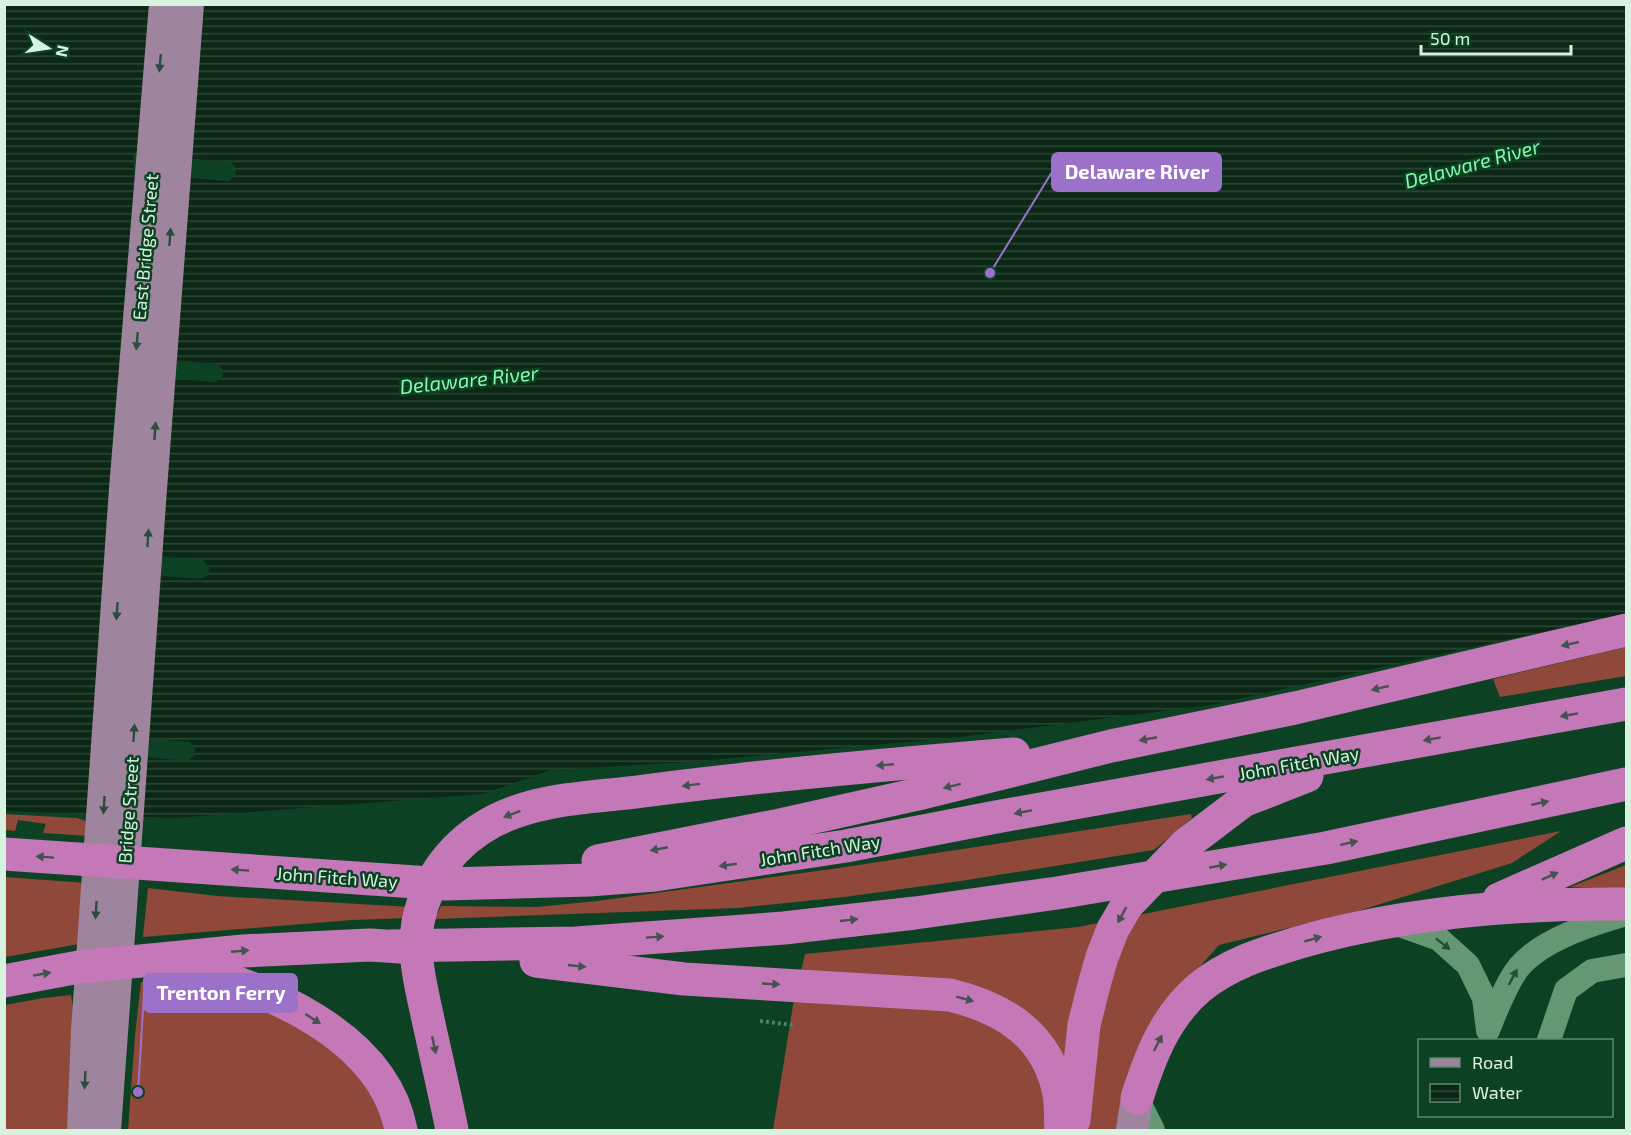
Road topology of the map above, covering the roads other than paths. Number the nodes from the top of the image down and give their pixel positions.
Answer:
1 (165, 4) edge
2 (188, 4) edge
3 (138, 489) junction
4 (1626, 630) edge
5 (1626, 704) edge
6 (1111, 746) junction
7 (1376, 749) junction
8 (1626, 784) edge
9 (1626, 843) edge
10 (4, 854) edge
11 (445, 884) junction
12 (1626, 904) edge
13 (1478, 909) junction
14 (1626, 914) edge
15 (1390, 922) junction
16 (393, 946) junction
17 (161, 959) junction
18 (1626, 965) edge
19 (4, 981) edge
20 (99, 1031) junction
21 (1550, 1039) edge
22 (1137, 1098) junction
23 (83, 1131) edge
24 (105, 1131) edge
25 (401, 1131) edge
26 (452, 1131) edge
27 (1061, 1131) edge
28 (1073, 1131) edge
29 (1132, 1131) edge
30 (1154, 1131) edge

1 -> 3 main road, East Bridge Street
3 -> 2 main road, East Bridge Street
3 - 20 main road, Bridge Street
4 -> 6 highway
5 -> 7 highway, John Fitch Way
6 -> 11 highway
6 -> 26 highway
7 -> 11 highway, John Fitch Way
7 -> 28 highway
16 -> 8 highway
13 -> 9 highway
11 -> 10 highway, John Fitch Way
12 - 13 highway
13 - 15 highway
15 -> 14 lane
22 -> 15 highway
17 -> 16 highway
16 -> 27 highway
19 -> 17 highway
17 -> 25 highway
18 - 21 lane
20 -> 23 main road, Bridge Street
20 - 24 main road, Bridge Street
22 - 29 main road
22 - 30 lane

